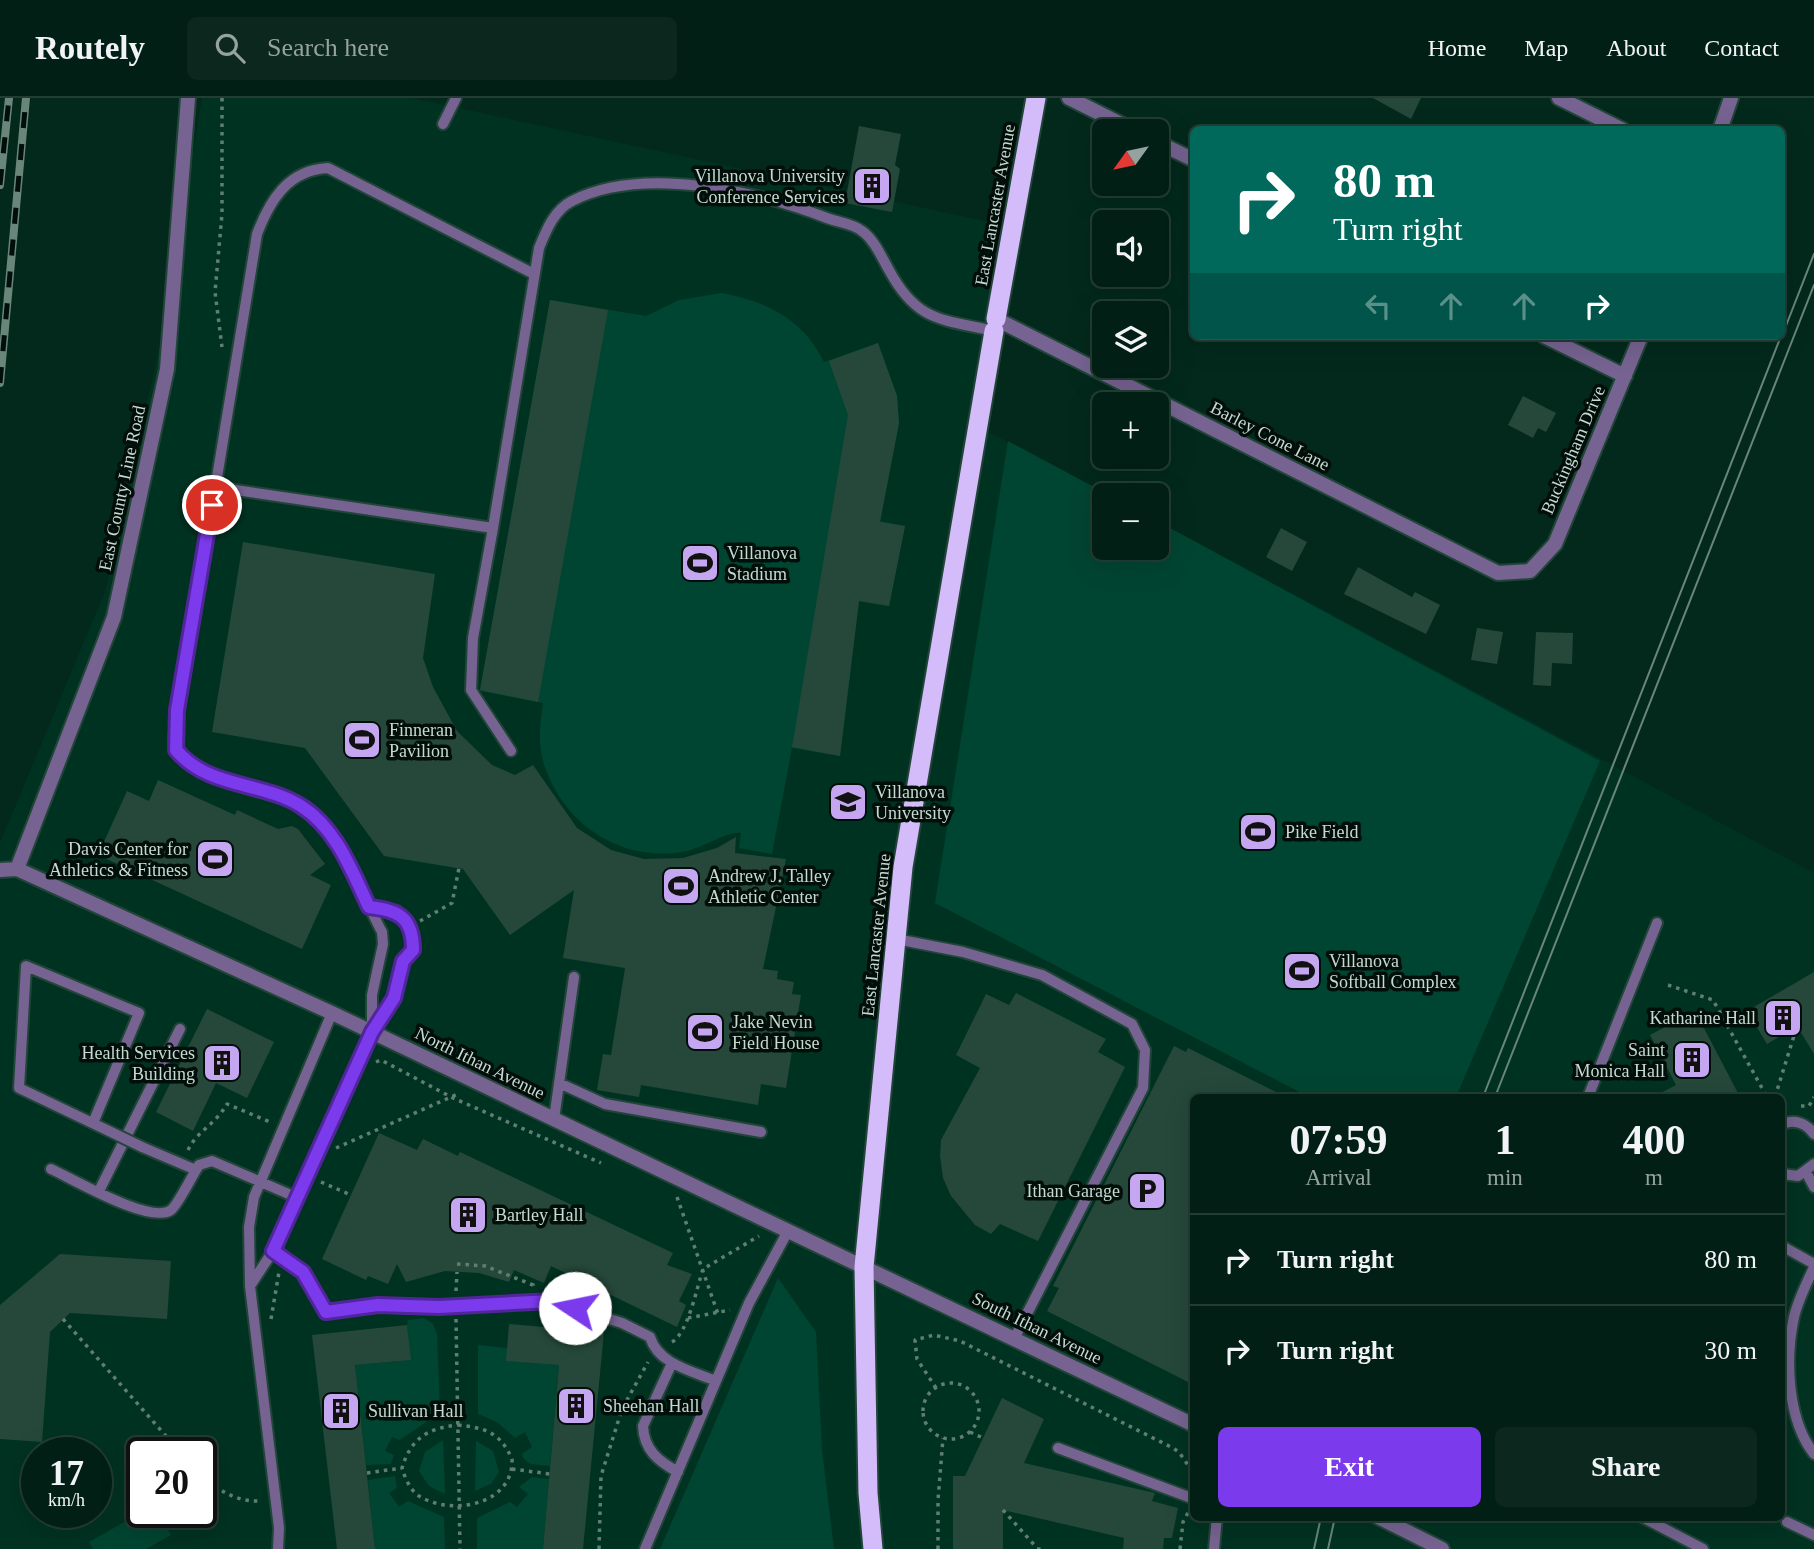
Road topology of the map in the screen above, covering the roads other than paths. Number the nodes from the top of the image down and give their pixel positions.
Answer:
1 (188, 98) edge
2 (456, 98) edge
3 (1036, 98) edge
4 (1069, 98) edge
5 (1559, 98) edge
6 (1731, 98) edge
7 (1111, 119) edge
8 (443, 124) dead end
9 (1615, 126) edge
10 (1721, 126) edge
11 (1169, 148) edge
12 (1190, 158) edge
13 (534, 274) junction
14 (995, 325) junction
15 (1552, 340) edge
16 (1639, 340) edge
17 (1625, 376) junction
18 (215, 487) junction
19 (493, 528) junction
20 (1530, 571) joint
21 (511, 751) dead end
22 (17, 869) junction
23 (0, 870) edge
24 (369, 907) junction
25 (1657, 923) dead end
26 (896, 939) junction
27 (381, 952) junction
28 (403, 961) junction
29 (574, 977) dead end
30 (332, 1013) junction
31 (180, 1028) dead end
32 (372, 1032) junction
33 (559, 1083) junction
34 (1589, 1094) edge
35 (554, 1119) junction
36 (93, 1123) junction
37 (1785, 1124) edge
38 (761, 1132) dead end
39 (1814, 1134) edge
40 (1810, 1168) edge
41 (51, 1169) dead end
42 (196, 1170) junction
43 (1785, 1175) edge
44 (261, 1181) junction
45 (1814, 1187) edge
46 (99, 1191) junction
47 (298, 1198) junction
48 (788, 1231) junction
49 (1785, 1248) edge
50 (273, 1251) junction
51 (1814, 1265) edge
52 (864, 1267) junction
53 (250, 1286) junction
54 (1014, 1339) junction
55 (672, 1363) junction
56 (716, 1381) junction
57 (1190, 1423) edge
58 (1058, 1448) dead end
59 (1814, 1454) edge
60 (678, 1472) junction
61 (1190, 1503) edge
62 (1217, 1521) edge
63 (1386, 1521) edge
64 (1650, 1521) edge
65 (1787, 1522) dead end
66 (1814, 1535) edge
67 (278, 1549) edge
68 (645, 1549) edge
69 (873, 1549) edge
70 (1214, 1549) edge
71 (1442, 1549) edge
72 (1703, 1549) edge

1 - 22 street, East County Line Road
2 - 8 lane
3 - 14 highway, East Lancaster Avenue
4 - 7 street
5 - 9 street
6 - 10 street
11 - 12 street
13 - 14 lane
13 - 18 lane
13 - 19 lane
14 - 20 street, Barley Cone Lane
14 - 26 highway, East Lancaster Avenue
15 - 17 street
16 - 17 street, Buckingham Drive
17 - 20 street, Buckingham Drive
18 - 19 lane
18 - 24 lane
19 - 21 lane
22 - 23 street, North Ithan Avenue
22 - 30 street, North Ithan Avenue
24 - 27 lane
24 - 28 lane
25 - 34 lane
26 - 52 highway, East Lancaster Avenue
26 - 54 lane
27 - 28 lane
27 - 32 lane
28 - 32 lane
29 - 33 lane
30 - 32 street, North Ithan Avenue
30 - 44 lane
31 - 46 lane
32 - 35 street, North Ithan Avenue
32 - 47 lane
33 - 35 lane
33 - 38 lane
35 - 48 street, North Ithan Avenue
36 - 36 lane
36 - 42 lane, bridge
37 - 39 lane
40 - 43 lane
40 - 45 lane
41 - 46 lane
42 - 44 lane
42 - 46 lane
44 - 47 lane
44 - 53 lane
47 - 50 lane
48 - 52 street, North Ithan Avenue
48 - 56 lane
49 - 51 lane
50 - 53 lane
50 - 55 lane
51 - 59 lane
52 - 54 street, South Ithan Avenue
52 - 69 highway, East Lancaster Avenue
53 - 67 lane
54 - 57 street, South Ithan Avenue
55 - 56 lane
55 - 60 lane
56 - 60 lane
58 - 61 lane
60 - 68 lane
62 - 70 lane
63 - 71 street
64 - 72 lane
65 - 66 lane

